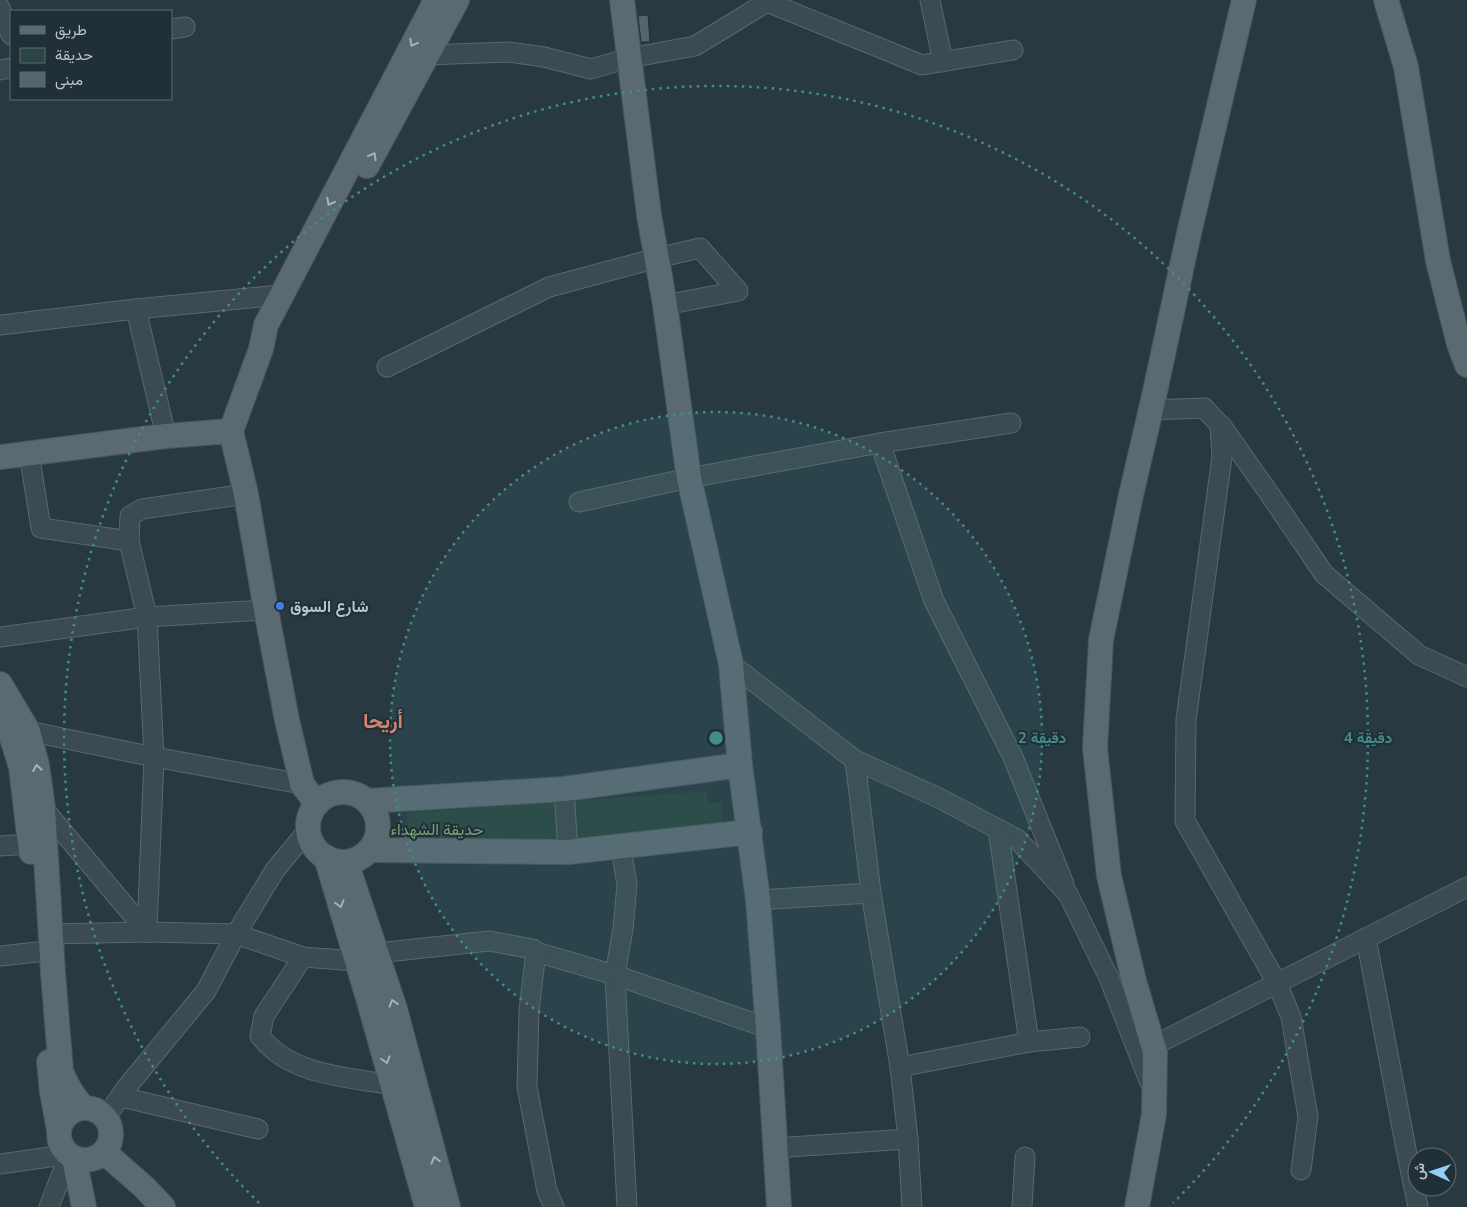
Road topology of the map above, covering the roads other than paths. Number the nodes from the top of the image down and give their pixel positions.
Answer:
1 (436, 0) edge
2 (457, 0) edge
3 (622, 0) edge
4 (930, 0) edge
5 (1244, 0) edge
6 (1386, 0) edge
7 (757, 4) edge
8 (0, 8) edge
9 (10, 33) edge
10 (1013, 50) dead end
11 (427, 55) junction
12 (629, 58) junction
13 (943, 62) junction
14 (657, 258) junction
15 (281, 295) junction
16 (665, 306) junction
17 (136, 308) junction
18 (0, 325) edge
19 (261, 349) junction
20 (1467, 365) edge
21 (387, 368) dead end
22 (1151, 410) junction
23 (1011, 423) dead end
24 (1220, 425) junction
25 (231, 431) junction
26 (166, 436) junction
27 (880, 443) junction
28 (29, 453) junction
29 (0, 457) edge
30 (689, 478) junction
31 (246, 494) junction
32 (579, 502) dead end
33 (128, 541) junction
34 (266, 610) junction
35 (148, 617) junction
36 (0, 637) edge
37 (731, 664) junction
38 (1467, 677) edge
39 (0, 684) edge
40 (0, 713) edge
41 (13, 733) edge
42 (154, 756) junction
43 (855, 760) junction
44 (740, 765) junction
45 (302, 784) junction
46 (564, 789) junction
47 (367, 801) junction
48 (317, 804) junction
49 (43, 808) junction
50 (309, 829) junction
51 (998, 829) junction
52 (750, 832) junction
53 (30, 844) junction
54 (0, 846) edge
55 (621, 847) junction
56 (370, 850) junction
57 (568, 852) junction
58 (336, 860) junction
59 (1467, 887) edge
60 (871, 893) junction
61 (1068, 894) junction
62 (758, 900) junction
63 (147, 932) junction
64 (236, 934) junction
65 (1366, 938) junction
66 (44, 943) junction
67 (536, 952) junction
68 (0, 956) edge
69 (367, 957) junction
70 (303, 958) junction
71 (615, 975) junction
72 (1278, 983) junction
73 (768, 1028) junction
74 (1080, 1038) dead end
75 (1029, 1042) junction
76 (1154, 1046) junction
77 (900, 1067) junction
78 (393, 1086) junction
79 (1155, 1094) junction
80 (121, 1097) junction
81 (82, 1107) junction
82 (106, 1118) junction
83 (258, 1129) dead end
84 (908, 1139) junction
85 (775, 1148) junction
86 (76, 1151) junction
87 (1025, 1157) dead end
88 (0, 1164) edge
89 (1301, 1170) dead end
90 (49, 1207) edge
91 (84, 1207) edge
92 (98, 1207) edge
93 (163, 1207) edge
94 (427, 1207) edge
95 (448, 1207) edge
96 (554, 1207) edge
97 (627, 1207) edge
98 (779, 1207) edge
99 (912, 1207) edge
100 (1022, 1207) edge
101 (1137, 1207) edge
102 (1418, 1207) edge

1 -> 15 main road
2 - 11 main road
3 - 12 main road
4 - 13 street
5 - 22 main road
6 - 20 main road
7 - 12 street
7 - 13 street
8 - 9 street
10 - 13 street
11 - 12 street
19 -> 11 main road
12 - 14 main road
14 - 16 main road
14 - 16 street
14 - 21 street
15 - 17 street
15 - 19 main road
16 - 30 main road
17 - 18 street
17 - 26 street
19 - 25 main road
22 - 24 street
22 - 76 main road
23 - 27 street
24 - 38 street
24 - 72 street
25 - 26 main road
25 - 31 main road
26 - 28 main road
27 - 30 street
27 - 61 street
28 - 29 main road
28 - 33 street
30 - 32 street
30 - 37 main road
31 - 33 street
31 - 34 main road
33 - 35 street
34 - 35 street
34 - 45 main road
35 - 36 street
35 - 42 street
37 - 43 street
37 - 44 main road
39 - 41 main road
40 - 41 main road
41 - 42 street
49 -> 41 main road
41 - 53 main road
42 - 45 street
42 - 63 street
43 - 51 street
43 - 60 street
44 - 46 main road
44 - 52 main road
45 - 48 main road
46 - 47 main road
46 - 57 street
47 - 48 main road
47 - 56 main road
48 - 50 main road
49 - 63 street
49 - 66 main road
50 - 58 main road
50 - 64 street
51 - 61 street
51 - 75 street
52 - 55 main road
52 - 62 main road
53 - 54 street
53 - 66 main road
55 - 57 main road
55 - 71 street
56 - 57 main road
56 - 58 main road
58 - 69 main road
59 - 65 street
60 - 62 street
60 - 77 street
61 - 79 street
62 - 73 main road
63 - 64 street
63 - 66 street
64 - 70 street
64 - 80 street
65 - 72 street
65 - 102 street
66 - 68 street
66 - 81 main road
66 - 86 main road
67 - 69 street
67 - 71 street
67 - 96 street
69 - 70 street
69 -> 78 main road
95 -> 69 main road
70 - 78 street
71 - 73 street
71 - 97 street
72 - 76 street
72 - 89 street
73 - 85 main road
74 - 75 street
75 - 77 street
76 - 79 main road
77 - 84 street
78 - 94 main road
79 - 101 main road
80 - 82 street
80 - 83 street
81 - 82 main road
81 - 86 main road
82 - 86 main road
84 - 85 street
84 - 99 street
85 - 98 main road
86 - 88 street
86 - 90 street
86 - 91 main road
86 - 92 main road
86 - 93 main road
87 - 100 street

